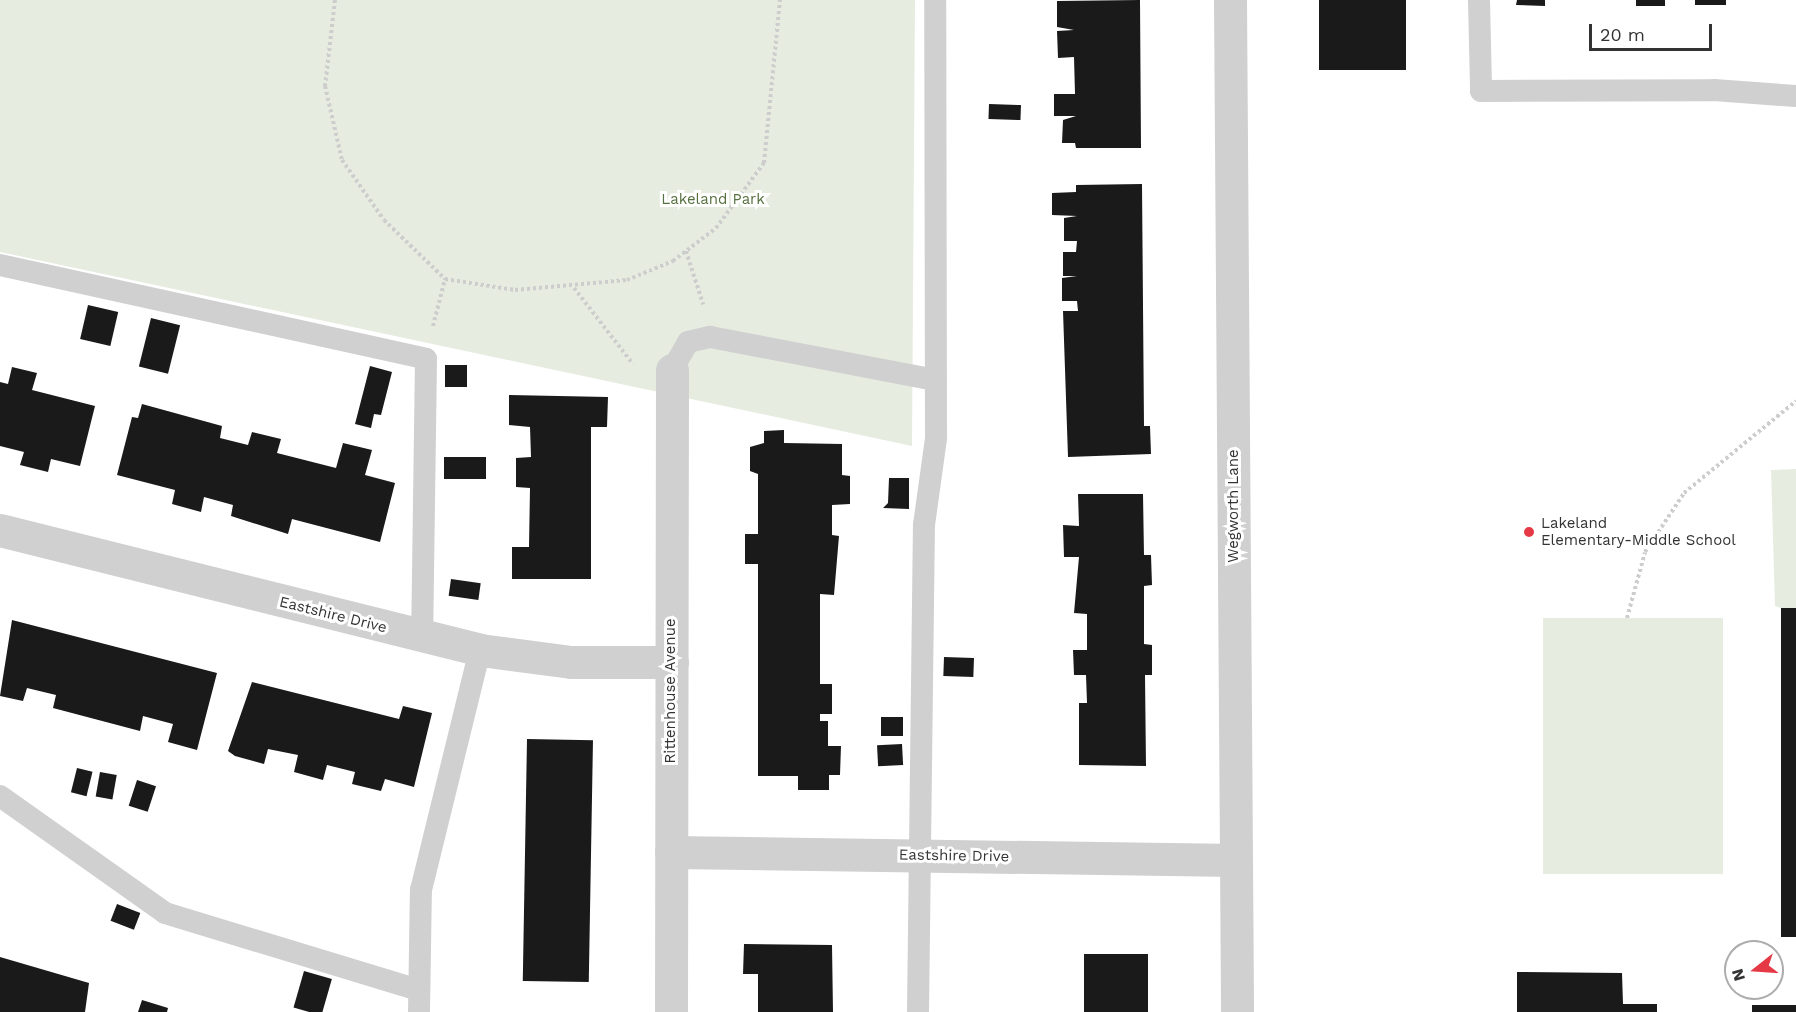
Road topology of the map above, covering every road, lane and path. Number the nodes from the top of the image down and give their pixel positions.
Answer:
1 (335, 0) edge
2 (780, 0) edge
3 (934, 0) edge
4 (1230, 0) edge
5 (1479, 0) edge
6 (1796, 96) edge
7 (0, 265) edge
8 (445, 279) junction
9 (426, 359) junction
10 (672, 370) joint
11 (936, 380) junction
12 (1796, 401) edge
13 (0, 530) edge
14 (1628, 618) dead end
15 (422, 637) junction
16 (480, 650) junction
17 (672, 662) junction
18 (0, 796) edge
19 (671, 852) junction
20 (918, 856) junction
21 (1236, 860) junction
22 (419, 1001) edge
23 (671, 1012) edge
24 (918, 1012) edge
25 (1238, 1012) edge

1 - 8 path
2 - 8 path
3 - 11 lane
4 - 21 street, Wegworth Lane
5 - 6 lane
7 - 9 lane
8 - 9 path
9 - 15 lane
10 - 11 lane
10 - 17 street, Rittenhouse Avenue
11 - 20 lane
12 - 14 path
13 - 15 street, Eastshire Drive
15 - 16 street, Eastshire Drive
16 - 17 street, Eastshire Drive
16 - 22 lane
17 - 19 street, Rittenhouse Avenue
18 - 22 lane
19 - 20 street, Eastshire Drive
19 - 23 street, Rittenhouse Avenue
20 - 21 street, Eastshire Drive
20 - 24 lane
21 - 25 street, Wegworth Lane

